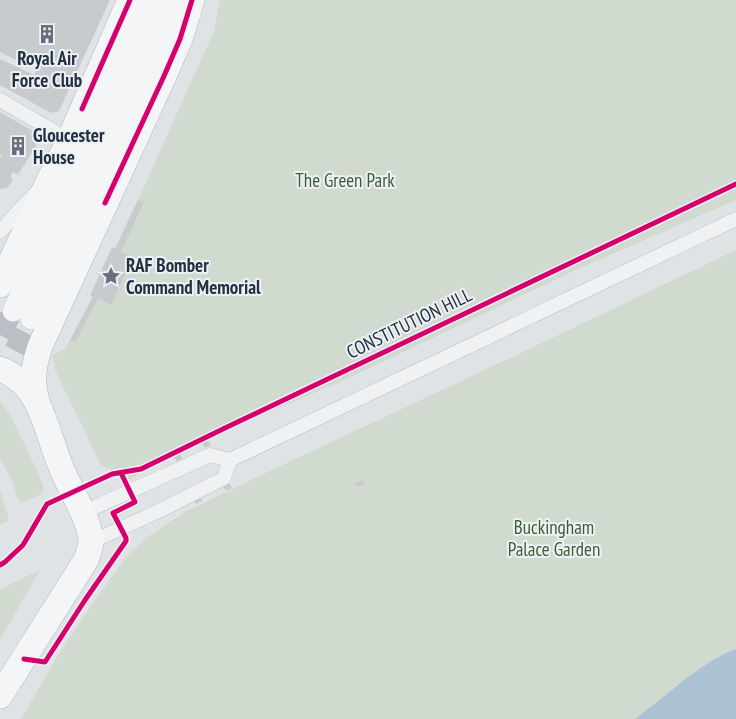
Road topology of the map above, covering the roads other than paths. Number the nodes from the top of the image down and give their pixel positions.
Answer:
1 (130, 0) edge
2 (153, 0) edge
3 (175, 0) edge
4 (192, 0) edge
5 (0, 100) edge
6 (69, 140) junction
7 (47, 184) junction
8 (736, 219) edge
9 (0, 232) edge
10 (0, 285) edge
11 (0, 369) edge
12 (38, 404) junction
13 (230, 460) junction
14 (82, 513) junction
15 (91, 542) junction
16 (0, 696) edge

1 - 6 highway
2 - 3 main road
4 - 12 highway
5 - 6 street
6 - 7 highway
7 - 9 street
7 - 10 highway
8 - 13 street
11 - 12 highway
12 - 14 highway
13 - 14 street
13 - 15 street
14 - 15 highway
15 - 16 highway

